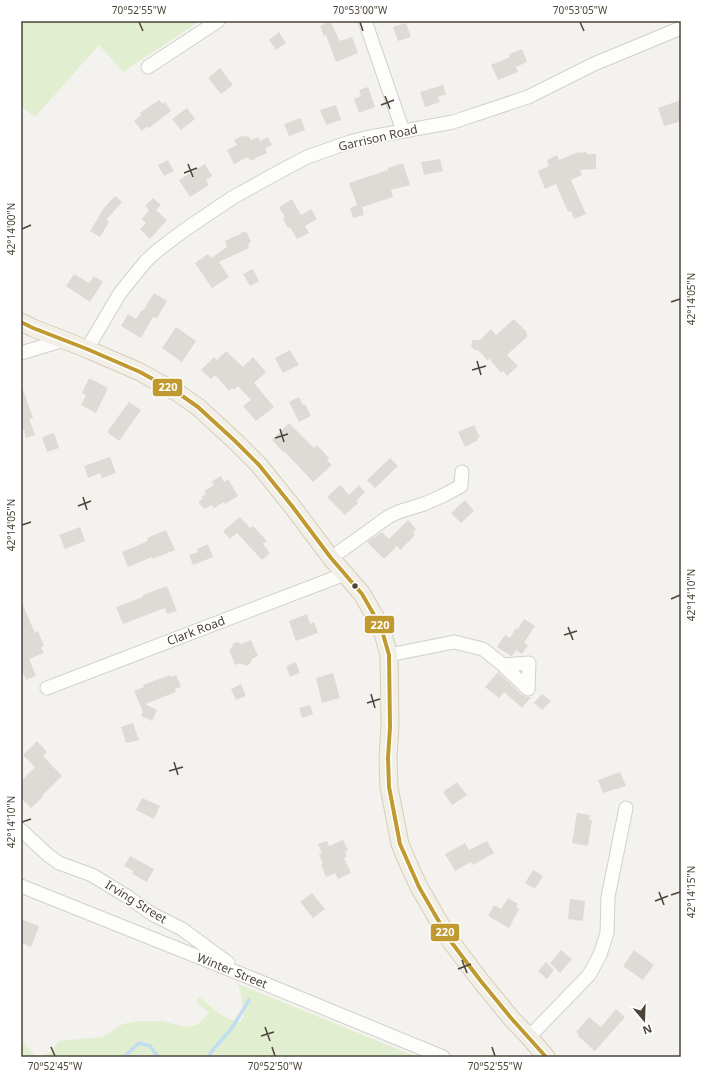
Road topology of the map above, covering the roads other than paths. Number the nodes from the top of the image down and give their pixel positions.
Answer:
1 (218, 21) edge
2 (365, 21) edge
3 (681, 28) edge
4 (148, 67) dead end
5 (403, 132) junction
6 (21, 322) edge
7 (64, 340) junction
8 (87, 349) junction
9 (21, 353) edge
10 (462, 472) dead end
11 (331, 558) junction
12 (345, 574) junction
13 (389, 655) junction
14 (503, 665) dead end
15 (47, 688) dead end
16 (626, 808) dead end
17 (21, 830) edge
18 (21, 886) edge
19 (251, 978) junction
20 (529, 1036) junction
21 (443, 1057) edge
22 (546, 1057) edge

1 - 4 street
2 - 5 street
3 - 5 street, Garrison Road
5 - 8 street, Garrison Road
6 - 7 main road
7 - 8 main road
7 - 9 street
8 - 11 main road
10 - 11 street
11 - 12 main road
12 - 13 main road
12 - 15 street, Clark Road
13 - 14 street
13 - 20 main road
16 - 20 street
17 - 19 street, Irving Street
18 - 19 street, Winter Street
19 - 21 street, Winter Street
20 - 22 main road

